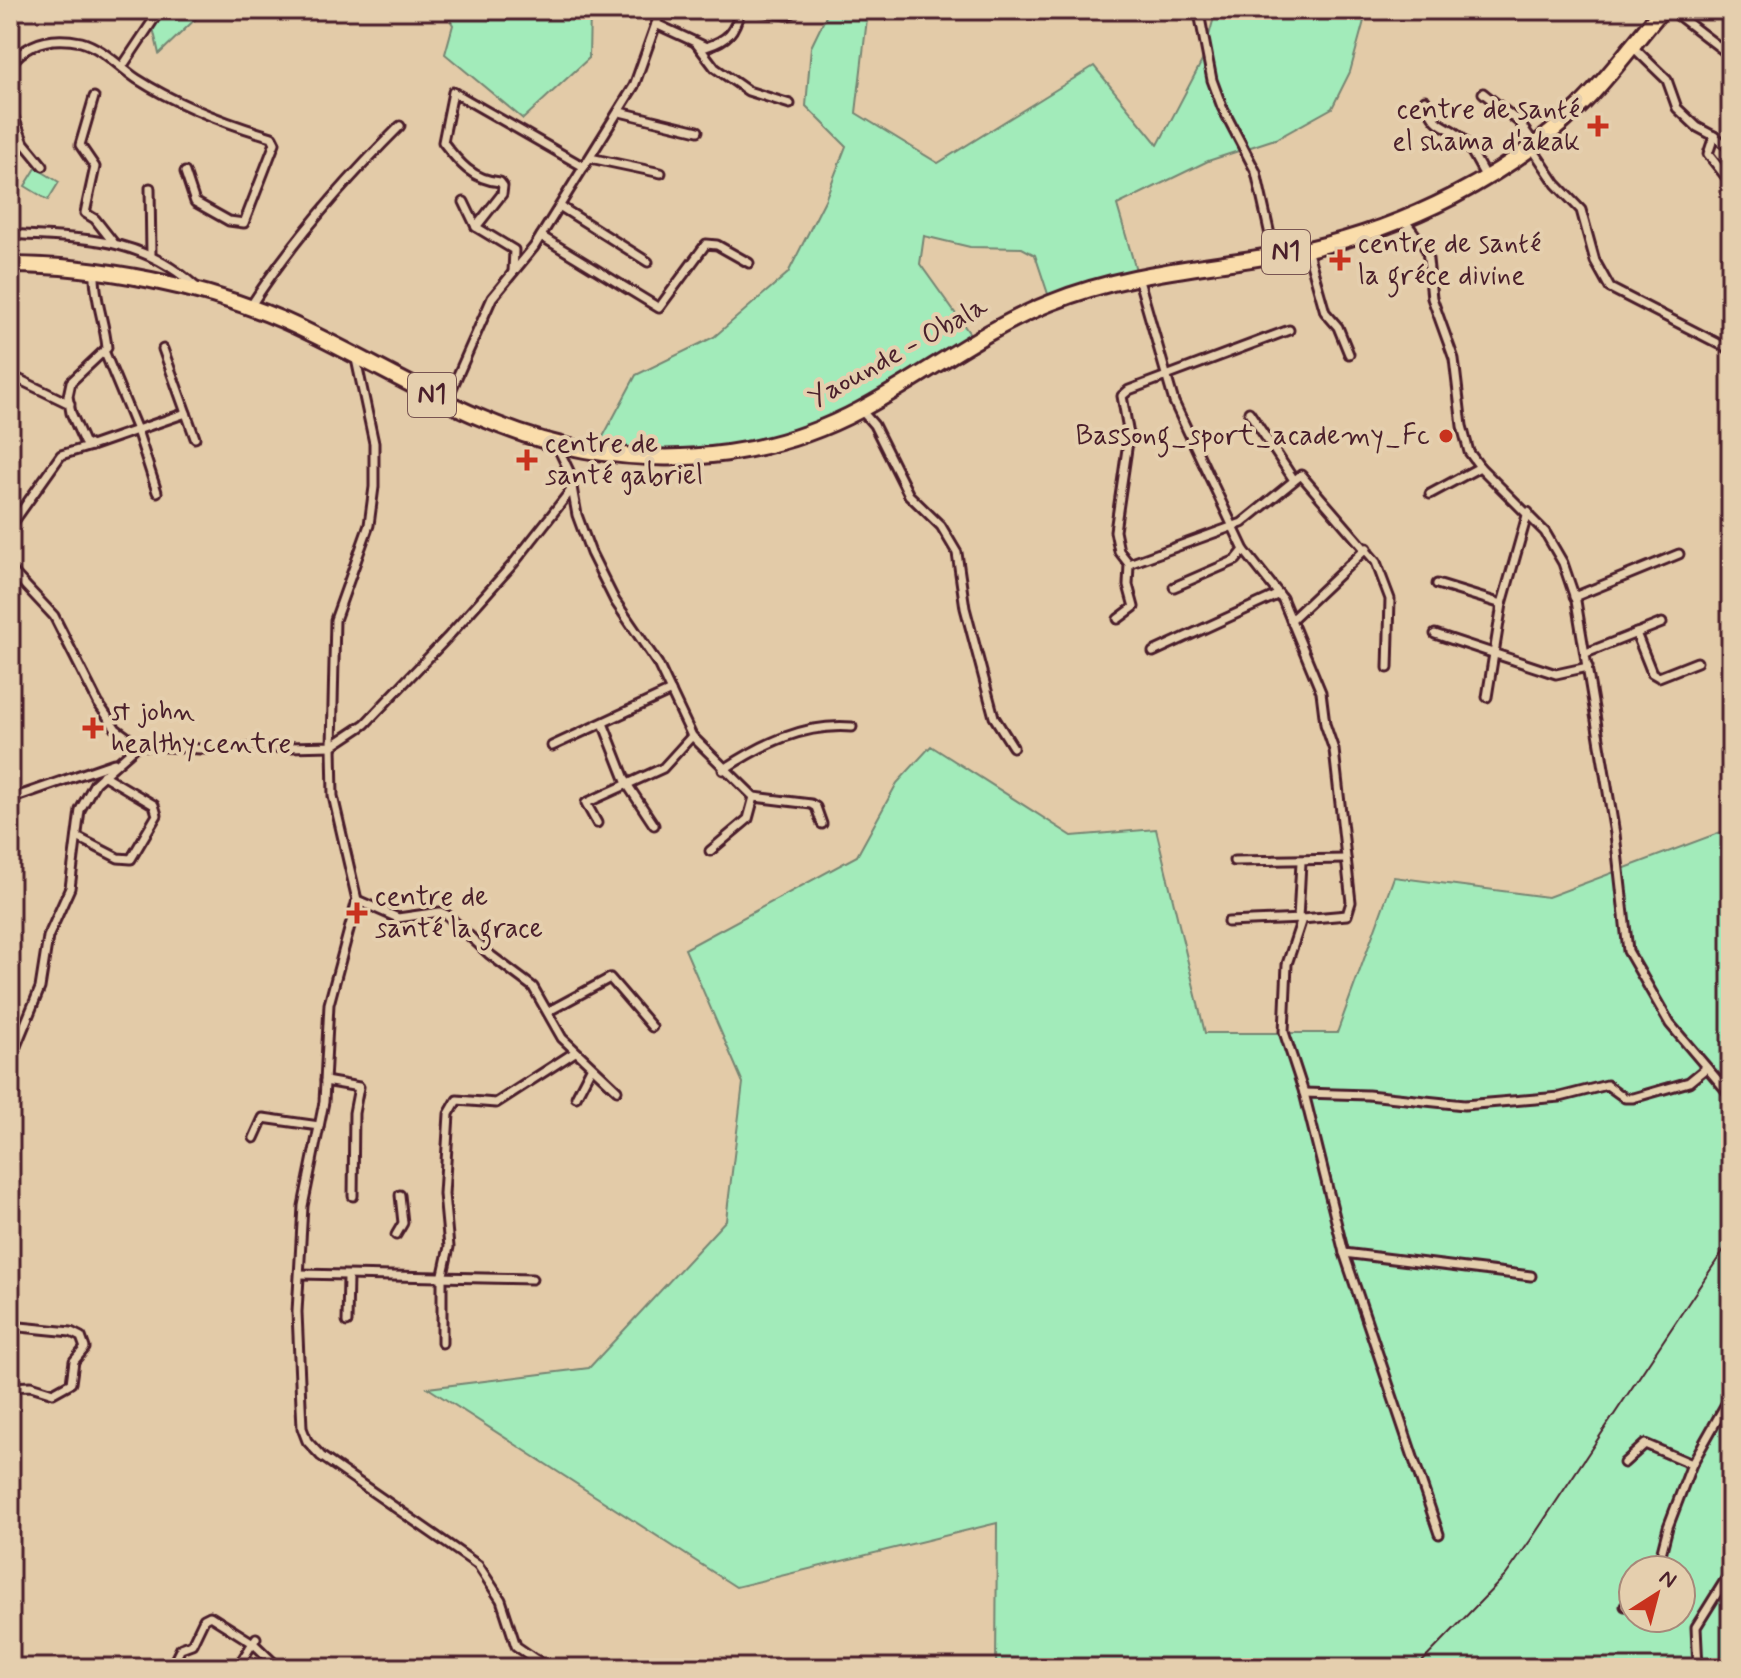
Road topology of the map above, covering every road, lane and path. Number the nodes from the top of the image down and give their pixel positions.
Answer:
1 (160, 10) edge
2 (661, 10) edge
3 (740, 10) edge
4 (755, 10) edge
5 (798, 10) edge
6 (1193, 10) edge
7 (1662, 10) edge
8 (1671, 10) edge
9 (656, 24) junction
10 (696, 43) junction
11 (1632, 45) junction
12 (1731, 56) edge
13 (10, 65) edge
14 (122, 67) junction
15 (1483, 93) dead end
16 (94, 97) dead end
17 (1425, 100) dead end
18 (790, 104) dead end
19 (10, 107) edge
20 (620, 112) junction
21 (400, 126) dead end
22 (698, 131) dead end
23 (1714, 136) junction
24 (1533, 146) junction
25 (1731, 149) edge
26 (590, 158) junction
27 (43, 166) dead end
28 (584, 167) junction
29 (185, 172) dead end
30 (661, 173) dead end
31 (1486, 177) junction
32 (1731, 183) edge
33 (150, 188) dead end
34 (464, 202) dead end
35 (561, 207) junction
36 (1403, 218) junction
37 (476, 227) junction
38 (10, 234) edge
39 (541, 236) junction
40 (113, 242) junction
41 (1307, 249) junction
42 (1274, 253) junction
43 (151, 254) junction
44 (648, 262) dead end
45 (749, 263) dead end
46 (10, 265) edge
47 (513, 272) junction
48 (95, 273) junction
49 (1138, 277) junction
50 (196, 288) junction
51 (250, 307) junction
52 (1289, 330) dead end
53 (163, 349) dead end
54 (1731, 350) edge
55 (105, 353) junction
56 (1349, 354) dead end
57 (355, 357) junction
58 (10, 375) edge
59 (1167, 376) junction
60 (446, 402) junction
61 (70, 404) junction
62 (861, 410) junction
63 (1249, 412) dead end
64 (186, 413) junction
65 (137, 430) junction
66 (195, 438) dead end
67 (555, 444) junction
68 (91, 446) junction
69 (1480, 467) junction
70 (1294, 480) junction
71 (572, 489) junction
72 (157, 492) dead end
73 (1430, 494) dead end
74 (1528, 512) junction
75 (1233, 525) junction
76 (10, 527) edge
77 (1367, 548) junction
78 (1244, 550) junction
79 (1679, 554) dead end
80 (1129, 564) junction
81 (10, 569) edge
82 (1437, 584) dead end
83 (1174, 587) dead end
84 (1279, 594) junction
85 (1574, 597) junction
86 (1502, 604) junction
87 (1118, 619) dead end
88 (1291, 620) junction
89 (1662, 623) dead end
90 (1636, 633) junction
91 (1435, 634) dead end
92 (1153, 652) dead end
93 (1496, 653) junction
94 (1586, 653) junction
95 (1697, 662) dead end
96 (1588, 667) junction
97 (1388, 668) dead end
98 (671, 691) junction
99 (1487, 697) dead end
100 (603, 723) junction
101 (852, 727) dead end
102 (692, 736) junction
103 (138, 745) junction
104 (332, 746) junction
105 (552, 746) dead end
106 (1013, 747) dead end
107 (119, 761) junction
108 (723, 770) junction
109 (103, 775) junction
110 (627, 784) junction
111 (754, 797) junction
112 (10, 799) edge
113 (597, 823) dead end
114 (822, 824) dead end
115 (654, 825) dead end
116 (77, 837) junction
117 (710, 851) dead end
118 (1346, 859) junction
119 (1234, 861) dead end
120 (1301, 862) junction
121 (357, 900) junction
122 (1300, 919) junction
123 (1228, 922) dead end
124 (549, 1011) junction
125 (652, 1027) dead end
126 (575, 1052) junction
127 (591, 1068) junction
128 (1705, 1069) junction
129 (10, 1072) edge
130 (325, 1081) junction
131 (617, 1090) dead end
132 (1304, 1093) junction
133 (1731, 1096) edge
134 (576, 1097) dead end
135 (319, 1126) junction
136 (254, 1138) dead end
137 (400, 1195) dead end
138 (353, 1196) dead end
139 (396, 1235) dead end
140 (1344, 1253) junction
141 (300, 1274) junction
142 (1531, 1276) dead end
143 (348, 1277) junction
144 (442, 1279) junction
145 (532, 1279) dead end
146 (347, 1322) dead end
147 (10, 1326) edge
148 (442, 1343) dead end
149 (10, 1387) edge
150 (1731, 1395) edge
151 (1624, 1463) dead end
152 (1692, 1464) junction
153 (1439, 1534) dead end
154 (1661, 1554) edge
155 (1731, 1560) edge
156 (254, 1640) junction
157 (171, 1668) edge
158 (237, 1668) edge
159 (279, 1668) edge
160 (548, 1668) edge
161 (1698, 1668) edge

1 - 14 street
2 - 9 street
3 - 10 street
4 - 5 street
6 - 42 street
7 - 11 highway, Yaounde - Obala / N1
8 - 12 street
9 - 10 street
9 - 20 street
10 - 18 street
11 - 23 street
11 - 24 highway, Yaounde - Obala / N1
13 - 14 street
14 - 29 street
15 - 24 street
16 - 40 street
17 - 31 street
19 - 27 street
20 - 22 street
20 - 26 street
21 - 51 street
23 - 25 street
23 - 32 street
24 - 31 highway, Yaounde - Obala / N1
24 - 54 street
26 - 28 street
26 - 30 street
28 - 35 street
28 - 37 street
31 - 36 highway, Yaounde - Obala / N1
33 - 43 street
34 - 37 street
35 - 39 street
35 - 44 street
36 - 41 highway, Yaounde - Obala / N1
36 - 69 street
37 - 47 street
38 - 40 street
39 - 45 street
39 - 47 street
40 - 43 street
41 - 42 highway, Yaounde - Obala / N1
41 - 56 street
42 - 49 highway, Yaounde - Obala / N1
43 - 50 street
46 - 48 highway, Yaounde - Obala / N1
47 - 60 street
48 - 50 highway, Yaounde - Obala / N1
48 - 55 street
49 - 59 street
49 - 62 highway, Yaounde - Obala / N1
50 - 51 highway, Yaounde - Obala / N1
51 - 57 highway, Yaounde - Obala / N1
52 - 59 street
53 - 64 street
55 - 61 street
55 - 65 street
57 - 60 highway, Yaounde - Obala / N1
57 - 104 street
58 - 61 street
59 - 75 street
59 - 80 street
60 - 67 highway, Yaounde - Obala / N1
61 - 68 street
62 - 67 highway, Yaounde - Obala / N1
62 - 106 street
63 - 70 street
64 - 65 street
64 - 66 street
65 - 68 street
65 - 72 street
67 - 71 street
68 - 76 street
69 - 73 street
69 - 74 street
70 - 75 street
70 - 77 street
71 - 98 street
71 - 104 street
74 - 85 street
74 - 86 street
75 - 78 street
75 - 80 street
77 - 88 street
77 - 97 street
78 - 83 street
78 - 84 street
79 - 85 street
80 - 87 street
81 - 103 street
82 - 86 street
84 - 88 street
84 - 92 street
85 - 94 street
86 - 93 street
88 - 118 street
89 - 90 street
90 - 94 street
90 - 95 street
91 - 93 street
93 - 96 street
93 - 99 street
94 - 96 street
96 - 128 street
98 - 100 street
98 - 102 street
100 - 105 street
100 - 110 street
101 - 108 street
102 - 108 street
102 - 110 street
103 - 104 street
103 - 107 street
104 - 121 street
107 - 109 street
107 - 112 street
108 - 111 street
109 - 116 street
109 - 116 street
110 - 113 street
110 - 115 street
111 - 114 street
111 - 117 street
116 - 129 street
118 - 120 street
118 - 122 street
119 - 120 street
120 - 122 street
121 - 124 street
121 - 130 street
122 - 123 street
122 - 132 street
124 - 125 street
124 - 126 street
126 - 127 street
126 - 144 street
127 - 131 street
127 - 134 street
128 - 132 street
128 - 133 street
130 - 135 street
130 - 138 street
132 - 140 street
135 - 136 street
135 - 141 street
137 - 139 street
140 - 142 street
140 - 153 street
141 - 143 street
141 - 160 street
143 - 144 street
143 - 146 street
144 - 145 street
144 - 148 street
147 - 149 street
150 - 152 street
151 - 152 street
152 - 154 street
155 - 161 street
156 - 157 street
156 - 158 street
156 - 159 street

